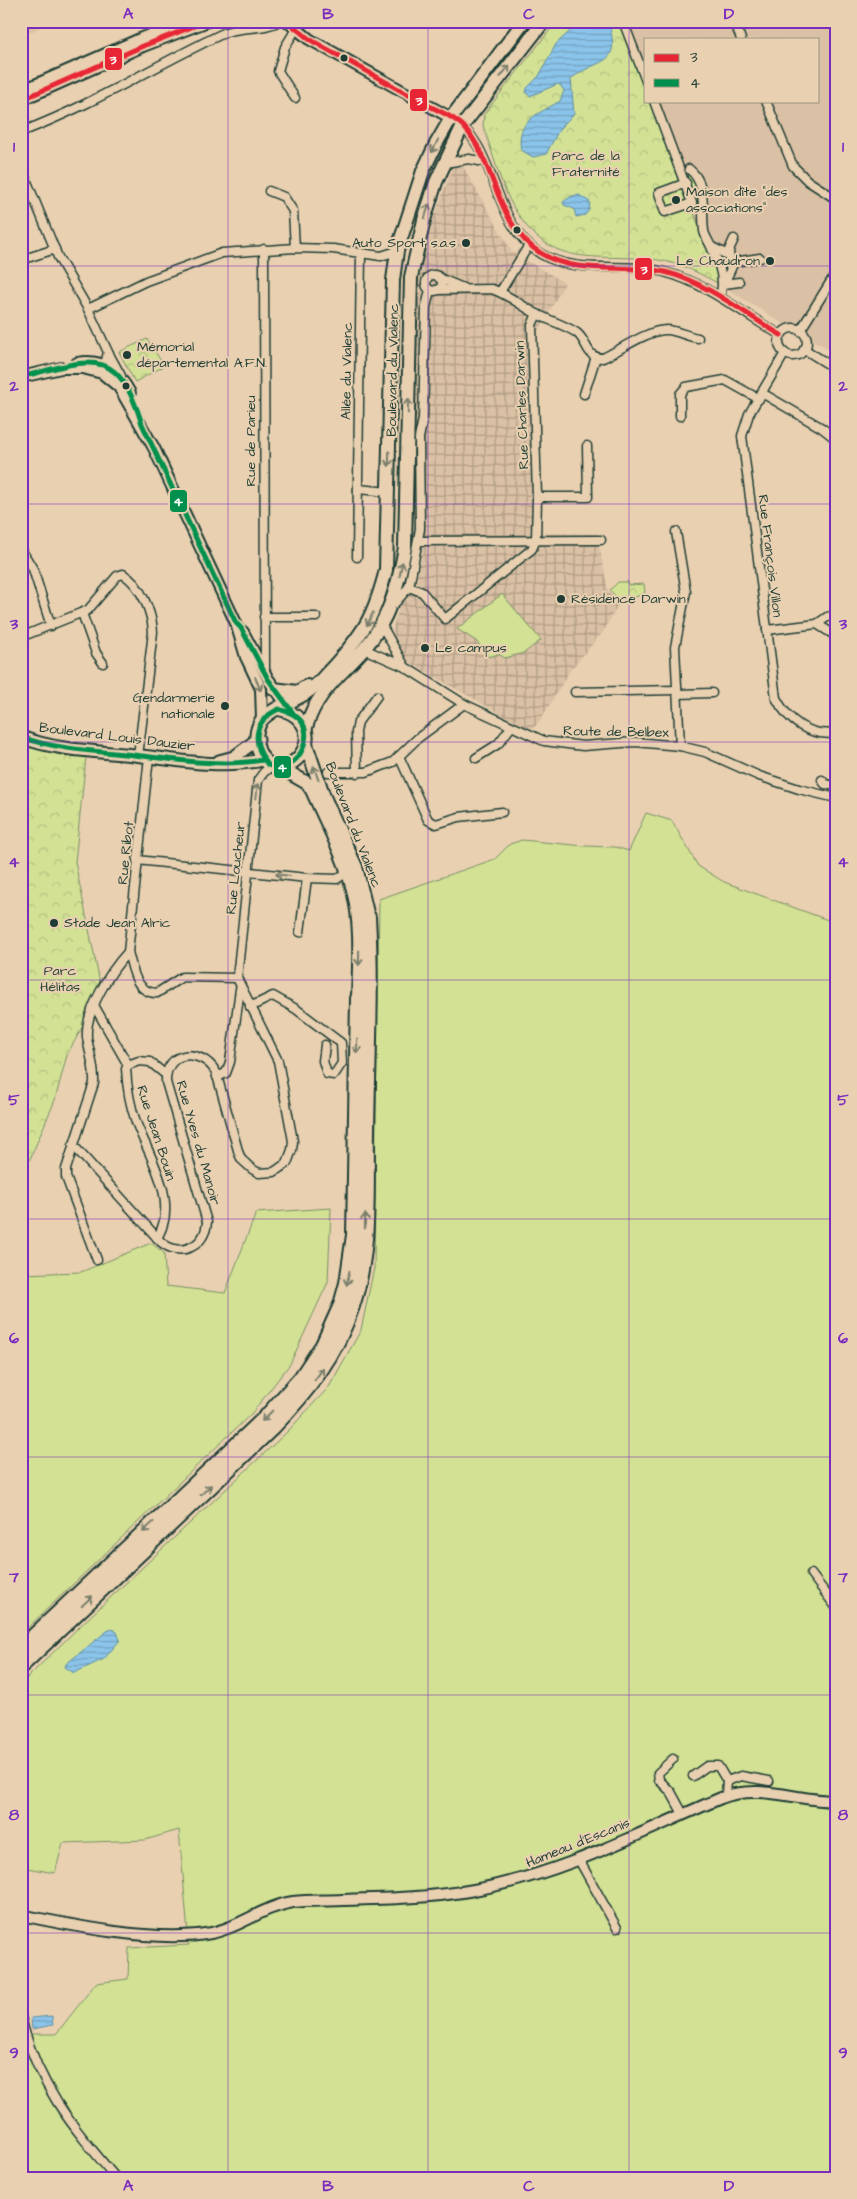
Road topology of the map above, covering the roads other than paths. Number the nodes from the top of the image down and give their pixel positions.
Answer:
1 (187, 21) edge
2 (208, 21) edge
3 (280, 21) edge
4 (287, 21) edge
5 (524, 21) edge
6 (544, 21) edge
7 (623, 21) edge
8 (734, 21) edge
9 (296, 29) junction
10 (741, 38) edge
11 (644, 75) edge
12 (21, 91) edge
13 (295, 98) dead end
14 (21, 100) edge
15 (654, 102) edge
16 (766, 102) edge
17 (451, 118) junction
18 (463, 125) junction
19 (21, 132) edge
20 (484, 162) junction
21 (444, 164) junction
22 (21, 167) edge
23 (689, 169) dead end
24 (686, 183) junction
25 (269, 191) dead end
26 (836, 199) edge
27 (734, 239) dead end
28 (530, 245) junction
29 (712, 247) junction
30 (55, 248) junction
31 (295, 248) junction
32 (264, 249) junction
33 (397, 251) junction
34 (361, 253) junction
35 (381, 256) junction
36 (760, 258) dead end
37 (21, 260) edge
38 (730, 262) junction
39 (394, 266) junction
40 (836, 273) edge
41 (438, 277) junction
42 (740, 282) dead end
43 (724, 284) junction
44 (480, 289) junction
45 (433, 290) junction
46 (500, 292) junction
47 (720, 297) junction
48 (88, 309) junction
49 (537, 314) junction
50 (800, 330) junction
51 (781, 336) junction
52 (698, 338) dead end
53 (804, 349) junction
54 (108, 352) junction
55 (785, 353) junction
56 (596, 357) junction
57 (104, 369) junction
58 (836, 369) edge
59 (21, 377) edge
60 (127, 387) junction
61 (584, 394) dead end
62 (760, 396) junction
63 (680, 416) dead end
64 (142, 424) junction
65 (410, 438) junction
66 (836, 439) edge
67 (587, 446) dead end
68 (420, 472) junction
69 (358, 489) junction
70 (389, 492) junction
71 (537, 497) junction
72 (676, 532) dead end
73 (536, 540) junction
74 (601, 540) dead end
75 (419, 542) junction
76 (21, 548) edge
77 (357, 557) dead end
78 (409, 588) junction
79 (389, 609) junction
80 (82, 613) junction
81 (836, 615) edge
82 (264, 617) junction
83 (316, 617) dead end
84 (381, 624) junction
85 (817, 624) junction
86 (51, 626) junction
87 (767, 630) junction
88 (263, 632) junction
89 (836, 636) edge
90 (21, 637) edge
91 (364, 649) junction
92 (249, 652) junction
93 (103, 663) dead end
94 (405, 667) junction
95 (265, 673) junction
96 (324, 676) junction
97 (274, 689) junction
98 (575, 692) dead end
99 (677, 692) junction
100 (712, 693) dead end
101 (377, 696) dead end
102 (464, 704) junction
103 (286, 709) junction
104 (262, 719) junction
105 (306, 727) junction
106 (511, 727) junction
107 (836, 733) edge
108 (21, 737) edge
109 (258, 739) junction
110 (306, 744) junction
111 (680, 746) junction
112 (144, 756) junction
113 (399, 756) junction
114 (476, 758) dead end
115 (210, 764) junction
116 (272, 765) junction
117 (328, 772) dead end
118 (357, 773) junction
119 (822, 780) dead end
120 (836, 786) edge
121 (836, 798) edge
122 (502, 812) dead end
123 (138, 860) junction
124 (249, 871) junction
125 (347, 872) junction
126 (307, 878) junction
127 (368, 917) joint
128 (300, 932) dead end
129 (128, 952) junction
130 (237, 978) junction
131 (240, 988) junction
132 (358, 998) joint
133 (95, 1007) junction
134 (250, 1007) junction
135 (325, 1045) dead end
136 (128, 1065) junction
137 (166, 1075) junction
138 (217, 1077) junction
139 (73, 1145) junction
140 (157, 1238) junction
141 (97, 1260) dead end
142 (810, 1574) dead end
143 (836, 1608) edge
144 (21, 1648) edge
145 (21, 1666) edge
146 (673, 1759) dead end
147 (693, 1776) dead end
148 (727, 1781) junction
149 (769, 1781) dead end
150 (726, 1796) junction
151 (836, 1800) edge
152 (683, 1814) junction
153 (579, 1860) junction
154 (21, 1915) edge
155 (617, 1928) dead end
156 (21, 2017) edge
157 (116, 2178) edge

1 - 12 street
2 - 14 street
3 - 19 street
4 - 9 street
5 - 17 main road, Boulevard du Vialenc
18 -> 6 main road, Boulevard du Vialenc
7 - 11 street
8 - 10 street
9 - 13 street
9 - 17 street
15 - 24 street
16 - 26 street
17 - 18 street
17 -> 33 main road, Boulevard du Vialenc
18 - 20 street
18 - 21 main road, Boulevard du Vialenc
20 - 21 street
20 - 28 street
65 -> 21 main road, Boulevard du Vialenc
22 - 30 street
23 - 29 street
24 - 24 street
25 - 31 street
27 - 38 street
28 - 46 street
28 - 47 street
29 - 38 street
29 - 43 street
30 - 37 street
30 - 48 street
31 - 32 street
31 - 34 street
32 - 48 street
32 - 82 street, Rue de Parieu
33 - 35 street
33 - 39 main road, Boulevard du Vialenc
34 - 35 street
34 - 69 street, Allée du Vialenc
35 - 39 street
36 - 38 street
38 - 43 street
39 -> 70 main road, Boulevard du Vialenc
40 - 50 street
41 - 44 street
41 - 45 street
41 - 45 street
42 - 43 street
43 - 47 street
44 - 45 street
44 - 46 street
45 - 68 street
46 - 49 street
47 - 51 street
48 - 54 street
49 - 56 street
49 - 71 street, Rue Charles Darwin
50 - 51 street
50 - 53 street
51 - 55 street
52 - 56 street
53 - 55 street
53 - 58 street
54 - 57 street
54 - 60 street
55 - 62 street, Rue François Villon
56 - 61 street
57 - 59 street
57 - 60 street
57 - 64 street
60 - 64 street
62 - 63 street
62 - 66 street
62 - 87 street, Rue François Villon
64 - 92 street
65 - 68 street
79 -> 65 main road, Boulevard du Vialenc
67 - 71 street
68 - 75 street
69 - 70 street
69 - 77 street, Allée du Vialenc
70 -> 96 main road, Boulevard du Vialenc
71 - 73 street, Rue Charles Darwin
72 - 99 street
73 - 74 street
73 - 75 street
73 - 78 street
75 - 78 street
76 - 86 street
78 - 79 street
79 - 84 main road, Boulevard du Vialenc
80 - 86 street
80 - 93 street
80 - 112 street, Rue Ribot
81 - 85 street
82 - 83 street
82 - 88 street, Rue de Parieu
84 - 91 main road, Boulevard du Vialenc
84 - 94 street, Route de Belbex
85 - 87 street
85 - 89 street
86 - 90 street
87 - 107 street, Rue François Villon
88 - 92 street
88 - 95 street, Rue de Parieu
91 - 94 street, Route de Belbex
91 - 105 main road, Boulevard du Vialenc
92 - 95 street
92 -> 104 street
94 - 102 street, Route de Belbex
95 - 97 street
96 - 97 main road
96 - 103 main road, Boulevard du Vialenc
97 - 103 street
98 - 99 street
99 - 100 street
99 - 111 street
101 - 118 street
102 - 106 street, Route de Belbex
102 - 113 street
103 - 104 main road
103 - 105 main road
104 - 109 main road
105 - 110 main road
106 - 111 street, Route de Belbex
106 - 114 street
108 - 112 main road, Boulevard Louis Dauzier
109 - 115 main road, Boulevard Louis Dauzier
109 - 116 main road
110 - 116 main road
127 -> 110 main road, Boulevard du Vialenc
111 - 121 street, Route de Belbex
112 - 115 main road, Boulevard Louis Dauzier
112 - 123 street, Rue Ribot
113 - 118 street
113 - 122 street
115 - 116 main road, Boulevard Louis Dauzier
124 -> 116 street, Rue Loucheur
116 - 125 main road
117 - 118 street
119 - 120 street
123 - 124 street
123 - 129 street, Rue Ribot
126 -> 124 street
124 - 130 street, Rue Loucheur
125 - 126 street
125 -> 132 main road
126 - 128 street
145 -> 127 highway
129 - 130 street
129 - 133 street
130 - 131 street, Rue Yves du Manoir
131 - 134 street, Rue Yves du Manoir
131 - 138 street
132 -> 144 highway
133 - 136 street
133 - 139 street
134 - 135 street
134 - 138 street, Rue Yves du Manoir
136 - 137 street
136 - 140 street, Rue Jean Bouin
137 - 138 street, Rue Yves du Manoir
137 - 140 street, Rue Yves du Manoir
139 - 140 street, Rue Yves du Manoir
139 - 141 street
142 - 143 street
146 - 152 street
147 - 148 street
148 - 149 street
148 - 150 street
150 - 151 street, Hameau d'Escanis
150 - 152 street, Hameau d'Escanis
152 - 153 street, Hameau d'Escanis
153 - 154 street, Hameau d'Escanis
153 - 155 street
156 - 157 street

